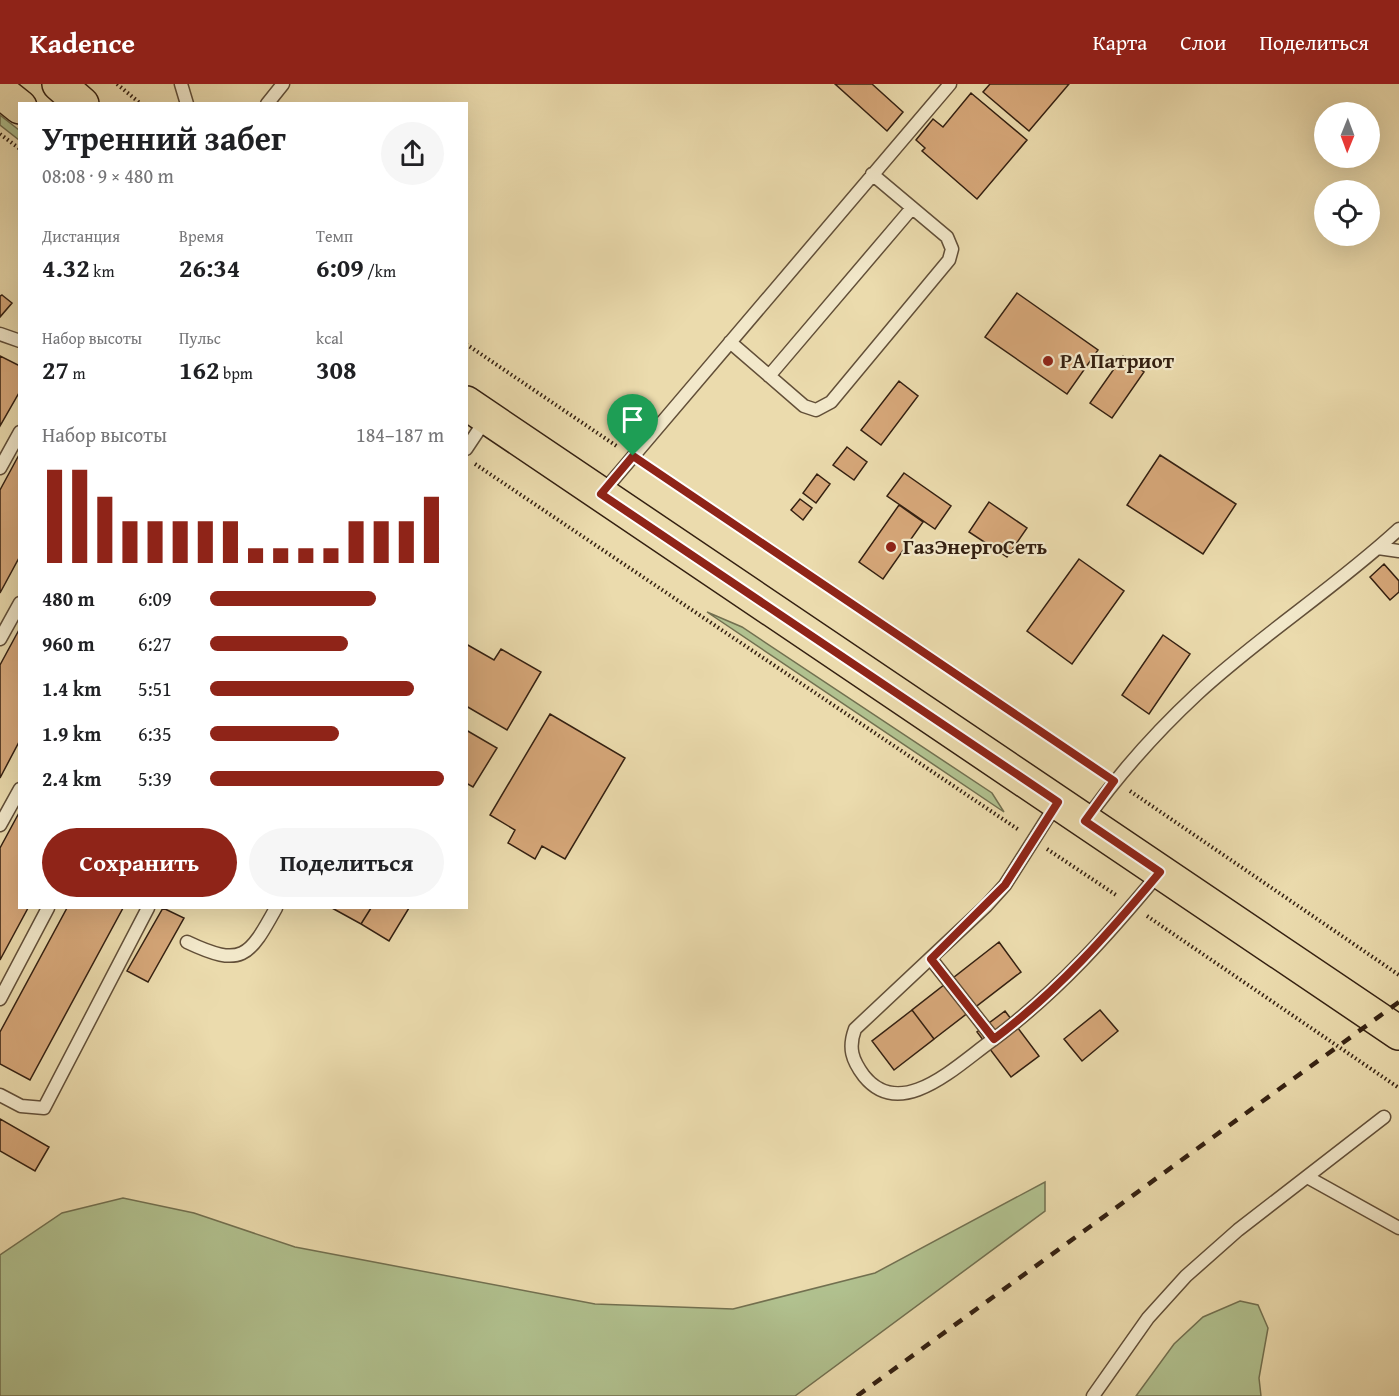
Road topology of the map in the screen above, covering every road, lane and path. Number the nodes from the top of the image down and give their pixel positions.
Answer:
1 (59, 84) edge
2 (117, 84) edge
3 (181, 84) edge
4 (283, 84) edge
5 (931, 84) edge
6 (946, 88) edge
7 (0, 91) edge
8 (80, 102) edge
9 (139, 102) edge
10 (187, 102) edge
11 (269, 102) edge
12 (18, 105) edge
13 (0, 134) edge
14 (18, 148) edge
15 (873, 174) junction
16 (912, 208) junction
17 (0, 334) edge
18 (18, 340) edge
19 (730, 342) junction
20 (468, 345) edge
21 (769, 376) junction
22 (477, 410) edge
23 (18, 436) edge
24 (468, 441) edge
25 (633, 456) junction
26 (468, 459) edge
27 (0, 468) edge
28 (601, 494) junction
29 (1399, 529) edge
30 (1378, 548) junction
31 (1399, 551) edge
32 (18, 607) edge
33 (0, 639) edge
34 (1114, 781) junction
35 (18, 793) edge
36 (1058, 802) junction
37 (1085, 821) junction
38 (0, 825) edge
39 (1034, 840) junction
40 (1160, 872) junction
41 (1132, 906) junction
42 (47, 909) edge
43 (147, 909) edge
44 (275, 909) edge
45 (187, 942) dead end
46 (931, 959) junction
47 (1399, 975) edge
48 (0, 999) edge
49 (1399, 1033) edge
50 (994, 1039) junction
51 (1399, 1088) edge
52 (0, 1095) edge
53 (1384, 1117) dead end
54 (1309, 1178) junction
55 (1399, 1228) edge
56 (1093, 1396) edge

1 - 8 main road
2 - 9 path
3 - 10 lane
4 - 11 lane
5 - 6 lane
6 - 15 lane
7 - 12 main road
13 - 14 path
15 - 16 lane
15 - 19 lane
16 - 21 lane
16 - 21 lane
17 - 18 lane
19 - 21 lane
19 - 25 lane
20 - 25 path
22 - 24 lane
22 - 28 main road
23 - 27 lane
25 - 28 lane
25 - 34 path
26 - 39 path
28 - 36 main road
29 - 30 lane
30 - 31 lane
30 - 34 lane
32 - 33 lane
34 - 37 lane
34 - 47 path
35 - 38 lane
36 - 37 main road
36 - 39 lane
37 - 40 main road
39 - 41 path
39 - 46 lane
40 - 41 lane
40 - 49 main road
41 - 50 lane
41 - 51 path
42 - 48 lane
43 - 52 lane
44 - 45 lane
46 - 50 lane
46 - 50 lane
53 - 54 lane
54 - 55 lane
54 - 56 lane

